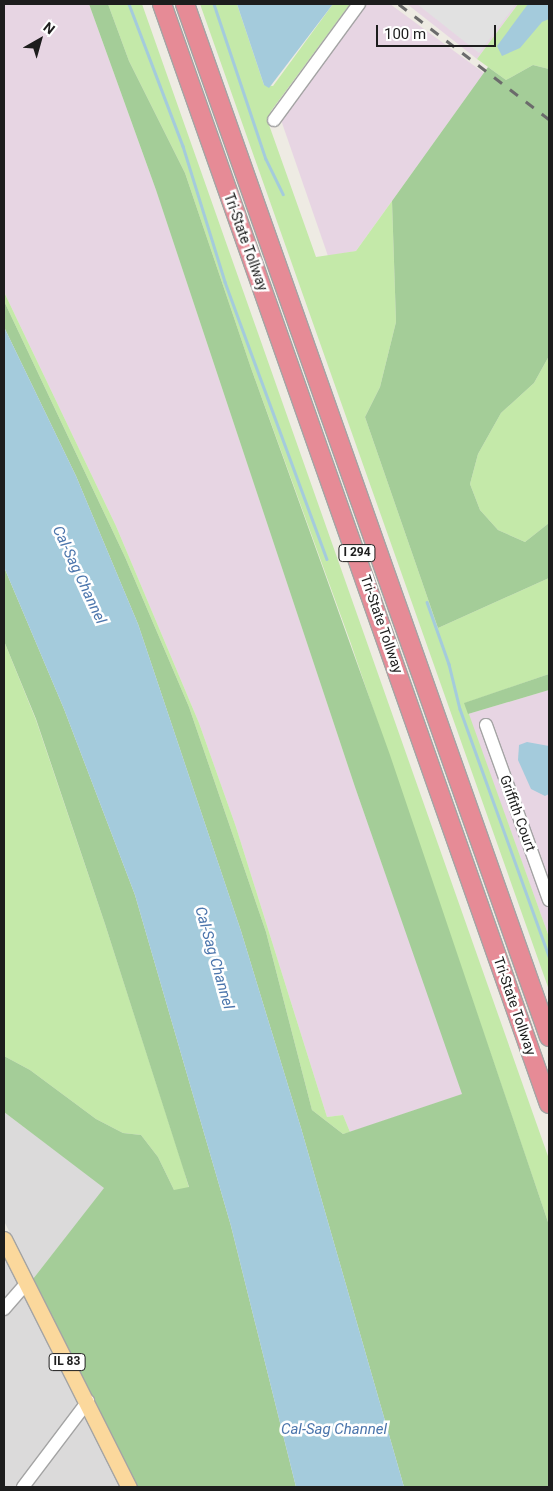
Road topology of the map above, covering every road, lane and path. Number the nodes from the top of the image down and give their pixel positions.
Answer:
1 (162, 4) edge
2 (185, 4) edge
3 (359, 4) edge
4 (274, 120) dead end
5 (486, 725) dead end
6 (549, 900) edge
7 (549, 1037) edge
8 (549, 1104) edge
9 (4, 1238) edge
10 (26, 1284) junction
11 (4, 1309) edge
12 (88, 1401) junction
13 (23, 1487) edge
14 (128, 1487) edge

1 - 8 highway, Tri-State Tollway / I 294
2 - 7 highway, Tri-State Tollway / I 294
3 - 4 street
5 - 6 street, Griffith Court
9 - 10 main road, IL 83
10 - 11 street
10 - 12 main road, IL 83
12 - 13 street
12 - 14 main road, IL 83

